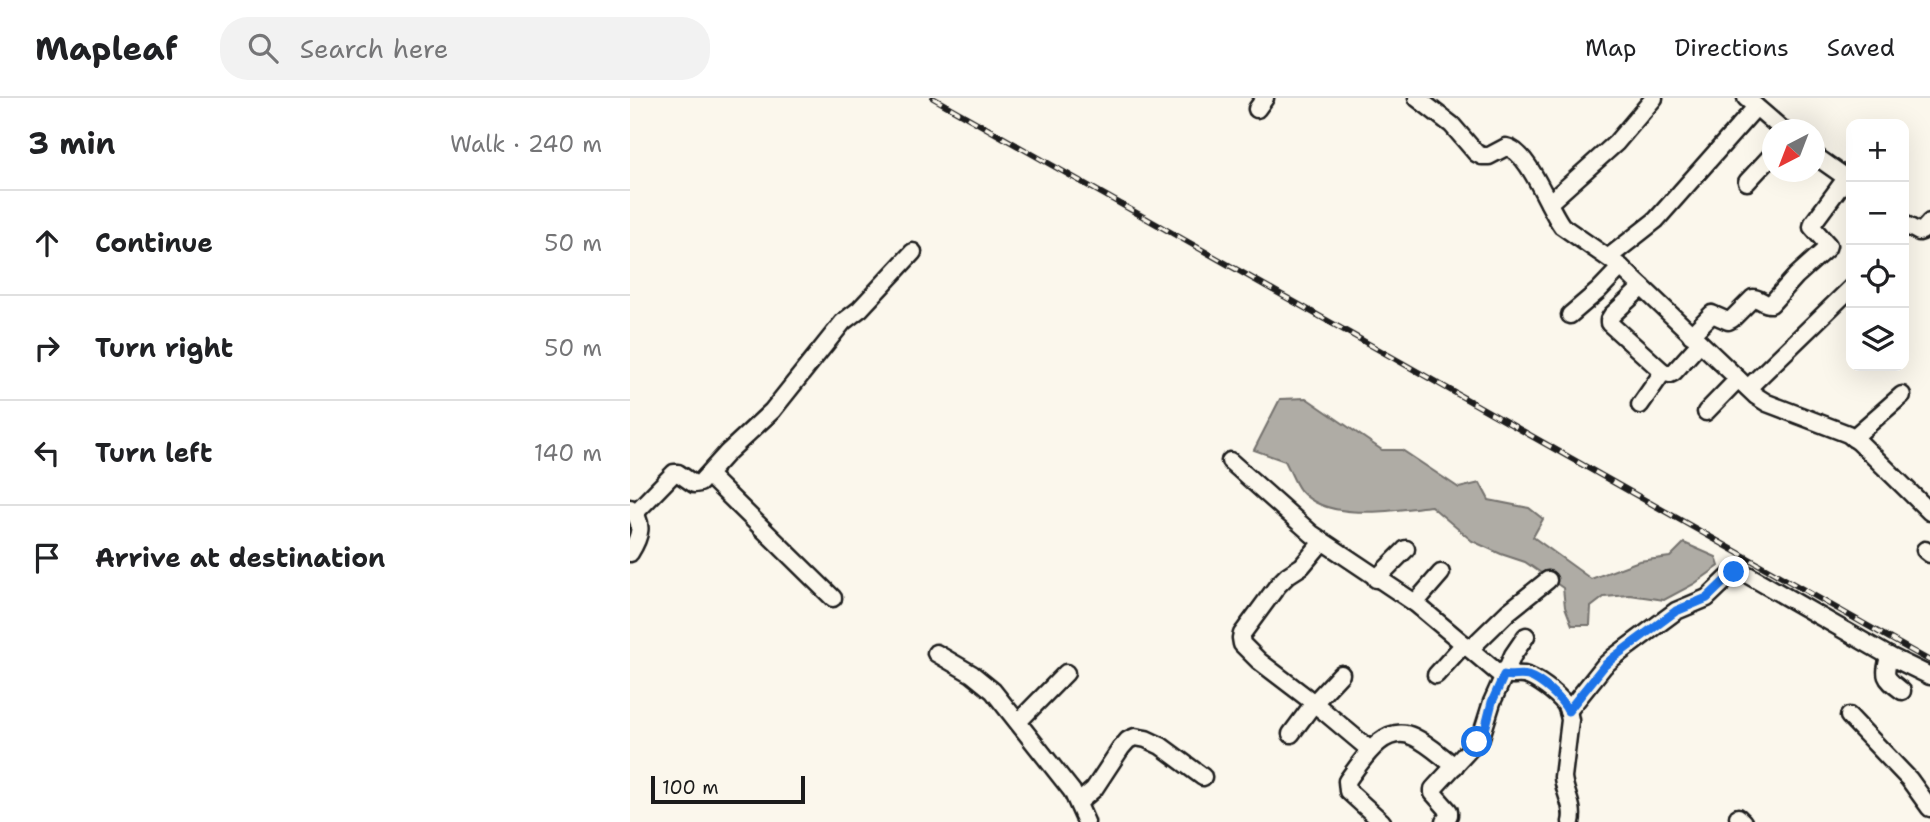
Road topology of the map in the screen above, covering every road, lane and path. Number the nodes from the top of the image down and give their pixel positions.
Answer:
1 (1417, 98) edge
2 (1654, 98) edge
3 (1751, 102) edge
4 (1770, 119) edge
5 (1825, 162) edge
6 (1762, 166) edge
7 (1846, 177) edge
8 (1746, 182) dead end
9 (1847, 182) edge
10 (1549, 203) junction
11 (1930, 222) edge
12 (1909, 227) edge
13 (913, 252) dead end
14 (1615, 262) junction
15 (1642, 288) junction
16 (1846, 292) edge
17 (1570, 315) dead end
18 (1696, 339) junction
19 (1664, 372) junction
20 (1743, 384) junction
21 (1902, 395) dead end
22 (1640, 405) dead end
23 (1706, 412) dead end
24 (1853, 438) junction
25 (1230, 461) dead end
26 (708, 475) junction
27 (1928, 506) edge
28 (632, 511) edge
29 (1322, 542) junction
30 (1406, 549) dead end
31 (630, 553) edge
32 (1441, 573) dead end
33 (1376, 579) junction
34 (1548, 580) dead end
35 (834, 598) dead end
36 (1415, 603) junction
37 (1526, 636) dead end
38 (1467, 646) junction
39 (936, 653) dead end
40 (1889, 656) junction
41 (1066, 673) dead end
42 (1341, 674) dead end
43 (1436, 675) dead end
44 (1504, 675) junction
45 (1930, 676) edge
46 (1902, 691) dead end
47 (1314, 703) junction
48 (1568, 711) junction
49 (1849, 716) dead end
50 (1018, 722) junction
51 (1291, 734) dead end
52 (1370, 750) junction
53 (1455, 766) junction
54 (1203, 777) dead end
55 (1079, 802) junction
56 (1930, 808) edge
57 (1086, 822) edge
58 (1382, 822) edge
59 (1444, 822) edge
60 (1571, 822) edge

1 - 10 street
2 - 10 street
3 - 4 street
3 - 14 street
5 - 7 street
6 - 8 street
9 - 18 street
10 - 14 street
11 - 12 street
13 - 26 street
14 - 15 street
14 - 17 street
15 - 18 street
15 - 19 street
16 - 20 street
18 - 19 street
18 - 20 street
19 - 22 street
20 - 23 street
20 - 24 street
21 - 24 street
24 - 27 street
25 - 29 street
26 - 28 street
26 - 35 street
28 - 31 street
29 - 33 street
29 - 47 street
30 - 33 street
32 - 36 street
33 - 36 street
34 - 38 street
36 - 38 street
37 - 44 street
38 - 43 street
38 - 44 street
39 - 50 street
40 - 45 street
40 - 46 street
40 - 48 street
41 - 50 street
42 - 47 street
44 - 48 street
44 - 53 street
47 - 51 street
47 - 52 street
48 - 60 street
49 - 56 street
50 - 55 street
52 - 53 street
52 - 58 street
53 - 59 street
54 - 55 street
55 - 57 street

